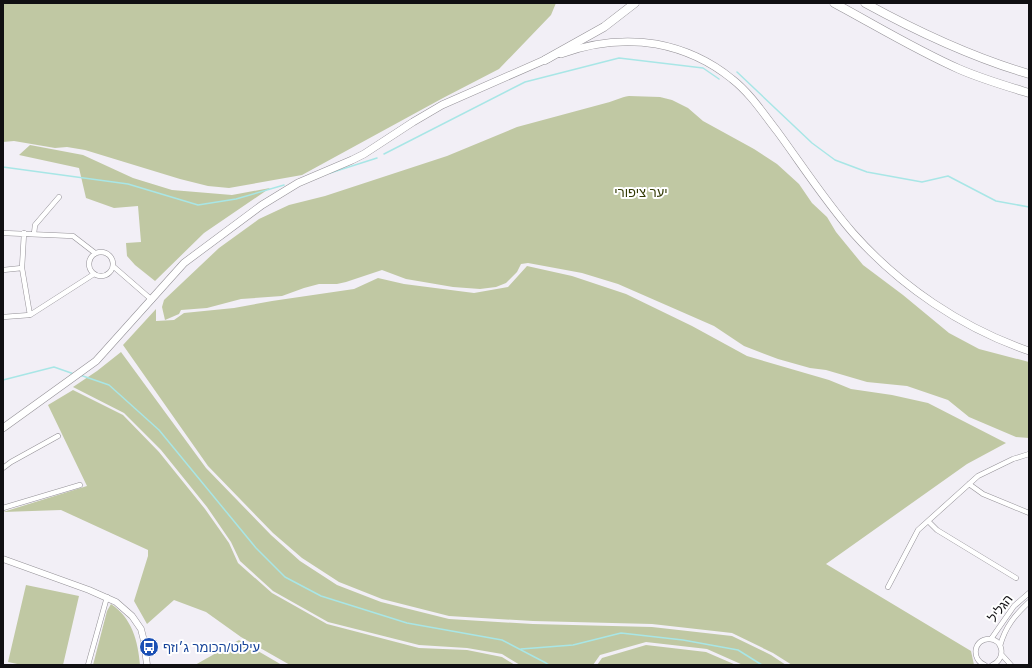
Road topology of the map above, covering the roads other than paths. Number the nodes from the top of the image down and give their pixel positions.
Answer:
1 (635, 3) edge
2 (834, 3) edge
3 (865, 3) edge
4 (922, 50) junction
5 (545, 60) junction
6 (1029, 74) edge
7 (1029, 93) edge
8 (1029, 99) edge
9 (59, 197) dead end
10 (3, 233) edge
11 (24, 233) junction
12 (34, 234) junction
13 (95, 253) junction
14 (114, 267) junction
15 (22, 268) junction
16 (3, 270) edge
17 (94, 274) junction
18 (152, 300) junction
19 (30, 315) junction
20 (3, 317) edge
21 (1029, 351) edge
22 (3, 428) edge
23 (58, 436) dead end
24 (1029, 454) edge
25 (3, 468) edge
26 (968, 484) junction
27 (80, 485) dead end
28 (3, 508) edge
29 (1029, 513) edge
30 (928, 521) junction
31 (3, 559) edge
32 (1016, 578) dead end
33 (888, 587) dead end
34 (1029, 593) edge
35 (107, 597) junction
36 (1029, 602) edge
37 (991, 639) junction
38 (1000, 646) junction
39 (1002, 655) junction
40 (996, 664) edge
41 (88, 665) edge
42 (147, 665) edge
43 (985, 665) edge
44 (1011, 665) edge

1 - 5 highway
2 - 4 highway
3 - 6 highway
4 - 7 highway
4 - 8 highway
5 - 18 main road
5 - 21 main road
9 - 12 street
10 - 11 street
11 - 12 street
11 - 15 street
12 - 13 street
13 - 14 street
13 - 17 street
14 - 17 street
14 - 18 street
15 - 16 street
15 - 19 street
17 - 19 street
18 - 22 main road
19 - 20 street
23 - 25 street
24 - 26 street
26 - 29 street
26 - 30 street
27 - 28 street
30 - 32 street
30 - 33 street
31 - 35 street
34 - 37 street, הגליל
35 - 41 street
35 - 42 street
36 - 38 street, הגליל
37 - 38 street
37 - 43 street
38 - 39 street
39 - 40 street
39 - 44 street

